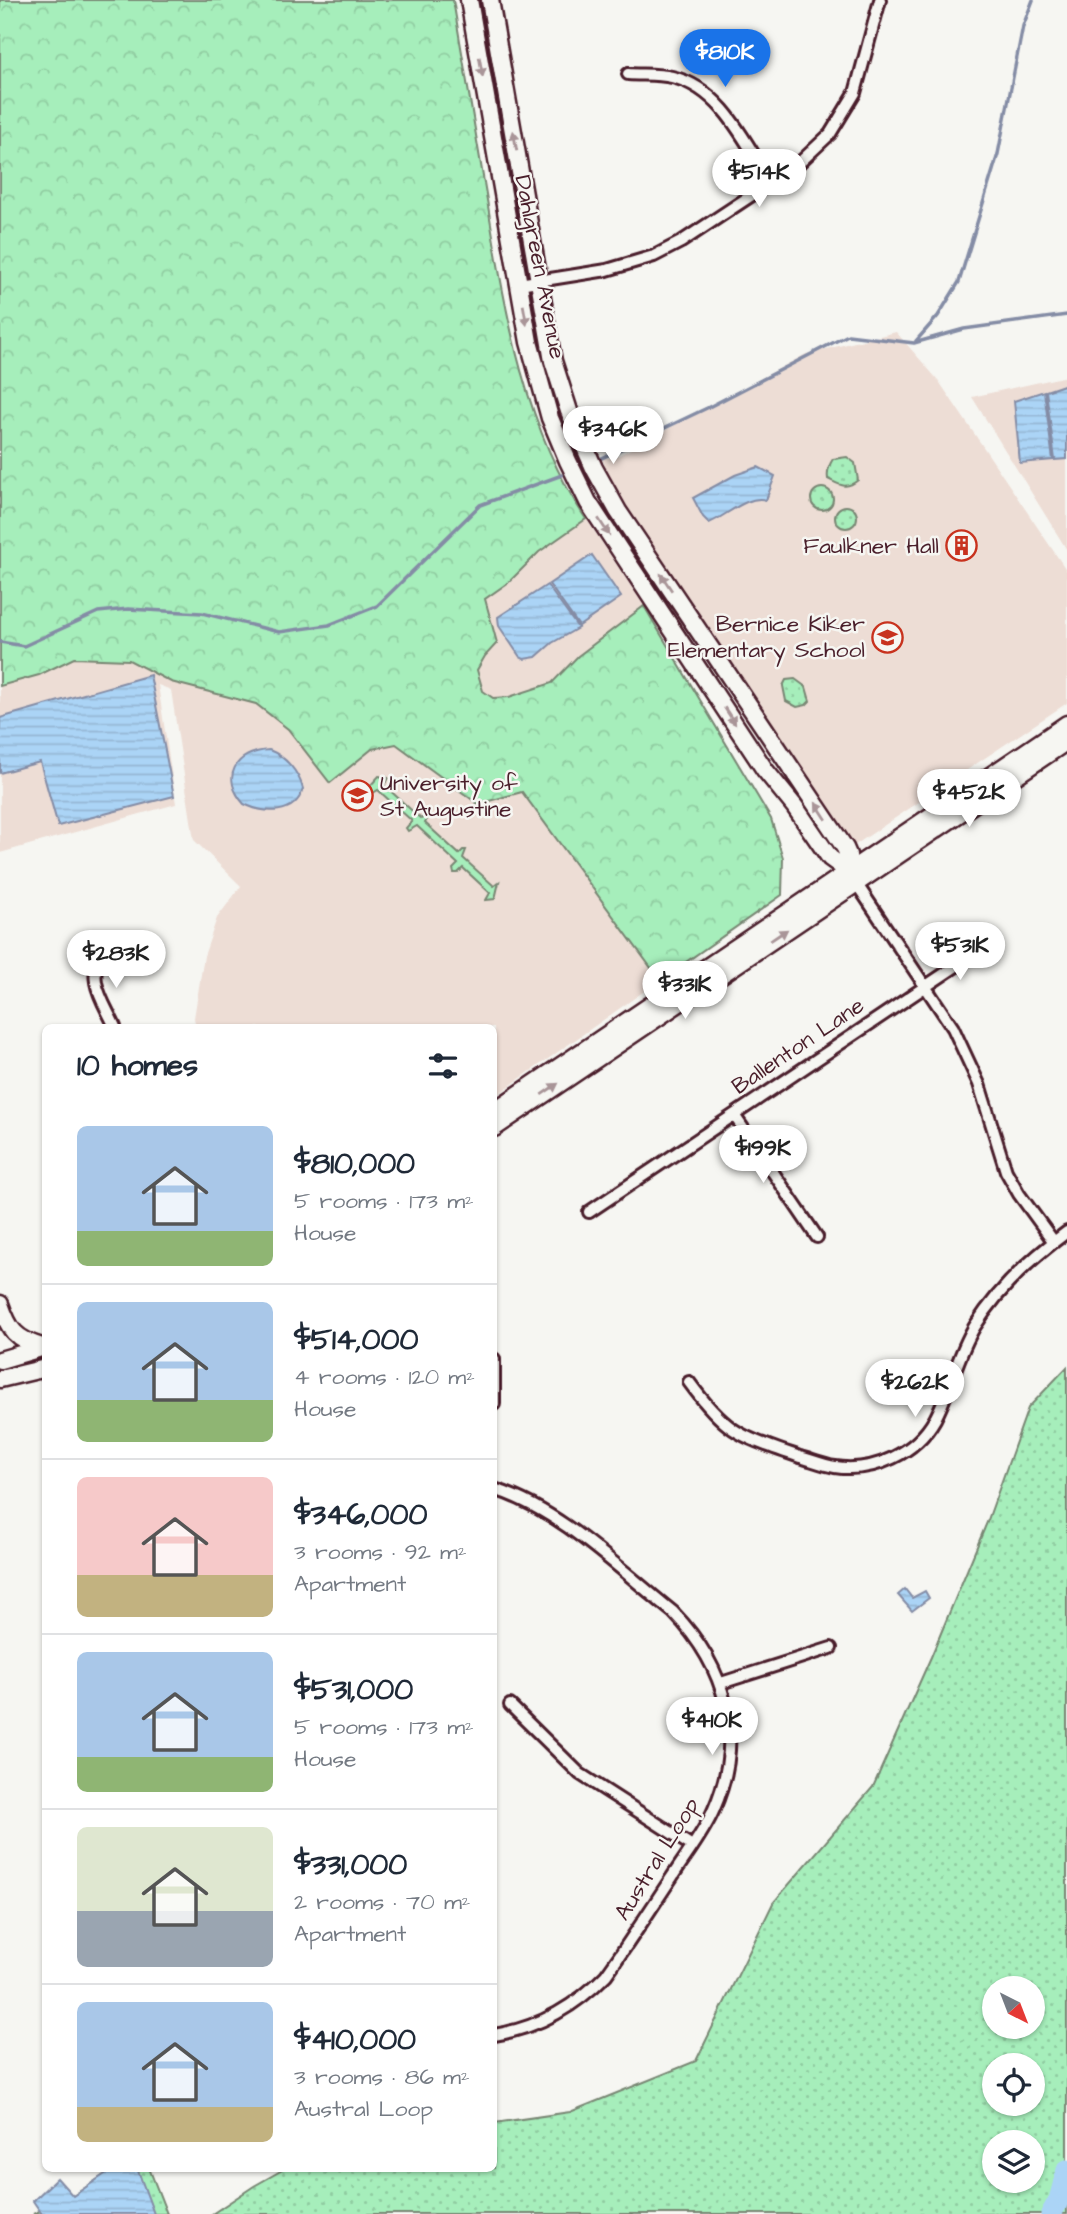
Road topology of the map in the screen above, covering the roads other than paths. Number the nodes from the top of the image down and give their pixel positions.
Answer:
1 (469, 0) edge
2 (490, 0) edge
3 (880, 0) edge
4 (628, 74) dead end
5 (771, 183) junction
6 (540, 281) junction
7 (519, 284) junction
8 (1064, 738) edge
9 (852, 877) junction
10 (103, 951) dead end
11 (977, 952) dead end
12 (926, 986) junction
13 (114, 1024) edge
14 (497, 1109) edge
15 (734, 1115) junction
16 (497, 1126) edge
17 (589, 1212) dead end
18 (1067, 1232) edge
19 (817, 1237) dead end
20 (1054, 1242) junction
21 (0, 1304) edge
22 (42, 1346) edge
23 (42, 1348) edge
24 (0, 1360) edge
25 (42, 1369) edge
26 (0, 1379) edge
27 (689, 1382) dead end
28 (497, 1490) edge
29 (831, 1648) dead end
30 (721, 1683) junction
31 (510, 1705) dead end
32 (692, 1846) junction
33 (497, 2034) edge

1 -> 7 street, Dahlgreen Avenue
6 -> 2 street, Dahlgreen Avenue
3 - 5 street
4 - 5 street
5 - 6 street
6 - 7 street
9 -> 6 street, Dahlgreen Avenue
7 -> 9 street, Dahlgreen Avenue
8 - 9 street
9 - 12 street, Dahlgreen Avenue
9 - 14 street
16 -> 9 street
10 - 13 street
11 - 12 street, Ballenton Lane
12 - 15 street, Ballenton Lane
12 - 20 street, Dahlgreen Avenue
15 - 17 street, Ballenton Lane
15 - 19 street
18 - 20 street
20 - 27 street
21 - 22 street
23 - 24 street
25 - 26 street
28 - 30 street, Austral Loop
29 - 30 street
30 - 32 street, Austral Loop
31 - 32 street
32 - 33 street, Austral Loop

